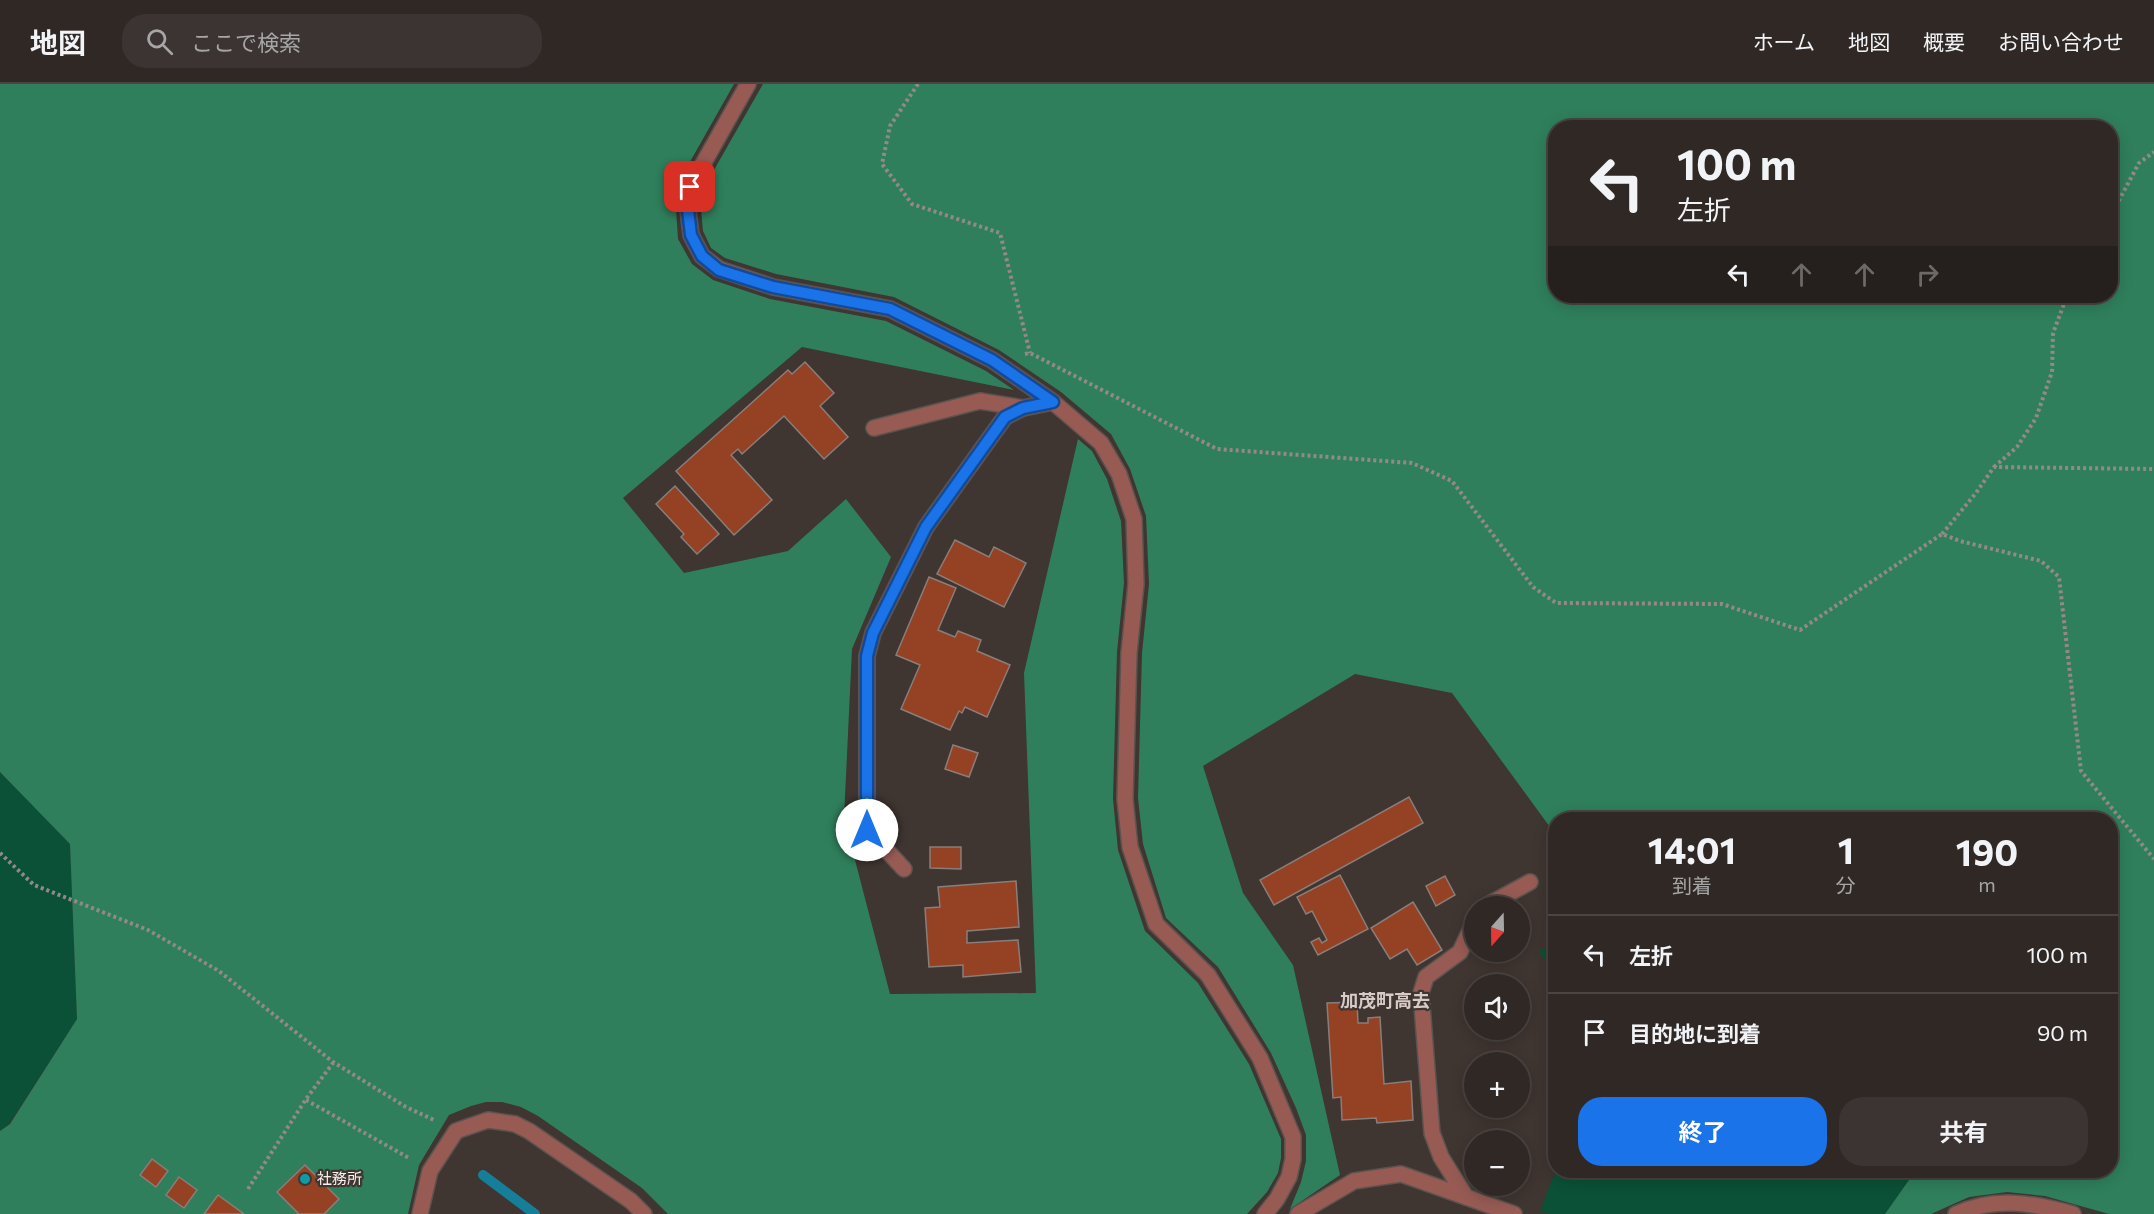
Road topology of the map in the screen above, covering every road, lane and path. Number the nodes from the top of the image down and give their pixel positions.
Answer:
1 (748, 84) edge
2 (918, 84) edge
3 (2154, 152) edge
4 (2118, 202) edge
5 (2064, 303) edge
6 (1030, 352) junction
7 (992, 360) junction
8 (1053, 402) junction
9 (1023, 408) junction
10 (874, 428) dead end
11 (1994, 467) junction
12 (2154, 469) edge
13 (1942, 534) junction
14 (2115, 812) edge
15 (2118, 816) edge
16 (0, 853) edge
17 (2154, 859) edge
18 (904, 869) dead end
19 (1530, 882) dead end
20 (1504, 896) edge
21 (1464, 943) edge
22 (333, 1062) junction
23 (306, 1100) junction
24 (456, 1131) junction
25 (430, 1171) junction
26 (248, 1189) dead end
27 (1466, 1197) junction
28 (420, 1214) edge
29 (644, 1214) edge
30 (1265, 1214) edge
31 (1298, 1214) edge
32 (1514, 1214) edge
33 (1956, 1214) edge
34 (2073, 1214) edge

1 - 7 street
2 - 6 path
3 - 4 path
5 - 11 path
6 - 7 path
6 - 13 path
7 - 8 street
8 - 9 street
8 - 30 street
9 - 10 street
9 - 18 street
11 - 12 path
11 - 13 path
13 - 14 path
15 - 17 path
16 - 22 path
19 - 20 street
21 - 27 street
22 - 23 path
22 - 24 path
23 - 25 path
23 - 26 path
24 - 25 street
24 - 29 street
25 - 28 street
27 - 31 street
27 - 32 street
33 - 34 street

